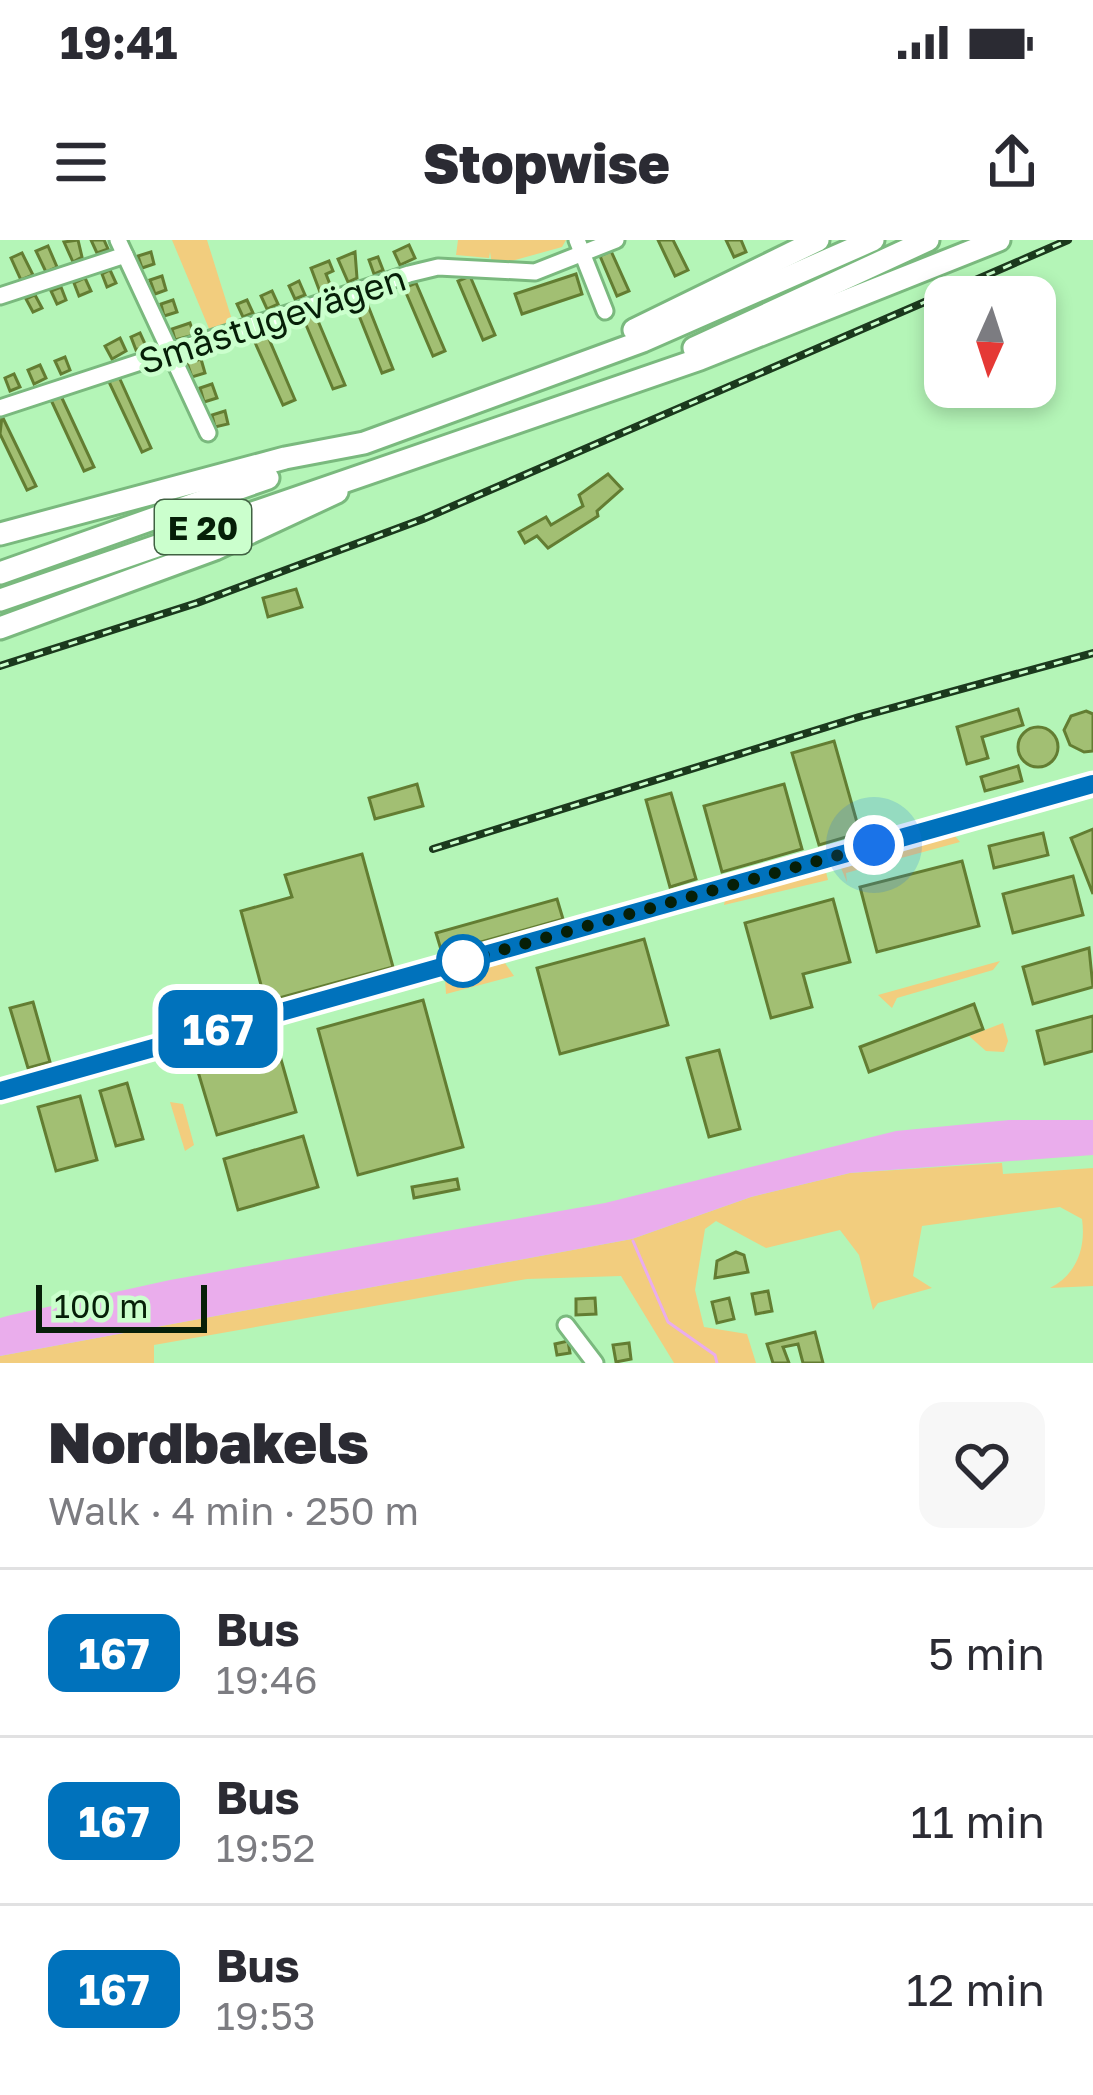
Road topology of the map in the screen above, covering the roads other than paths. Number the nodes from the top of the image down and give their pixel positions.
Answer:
1 (616, 240) edge
2 (818, 240) edge
3 (873, 240) edge
4 (928, 240) edge
5 (999, 240) edge
6 (579, 247) edge
7 (121, 248) edge
8 (0, 296) edge
9 (605, 311) dead end
10 (169, 352) junction
11 (521, 387) junction
12 (606, 388) junction
13 (0, 408) edge
14 (208, 433) dead end
15 (364, 443) junction
16 (407, 456) junction
17 (0, 534) edge
18 (0, 573) edge
19 (0, 600) edge
20 (0, 628) edge
21 (1093, 784) edge
22 (0, 1091) edge
23 (566, 1325) dead end
24 (583, 1355) edge
25 (595, 1363) edge

1 - 6 street, Småstugevägen
2 - 11 highway
3 - 11 highway, E 20
4 - 12 highway, E 20
5 - 12 highway
6 - 9 street
6 - 10 street, Småstugevägen
7 - 8 street
7 - 10 street
10 - 13 street, Småstugevägen
10 - 14 street
11 - 15 highway, E 20
12 - 16 highway, E 20
15 - 17 highway
15 - 18 highway, E 20
16 - 19 highway, E 20
16 - 20 highway
21 - 22 street
23 - 24 street
24 - 25 street

